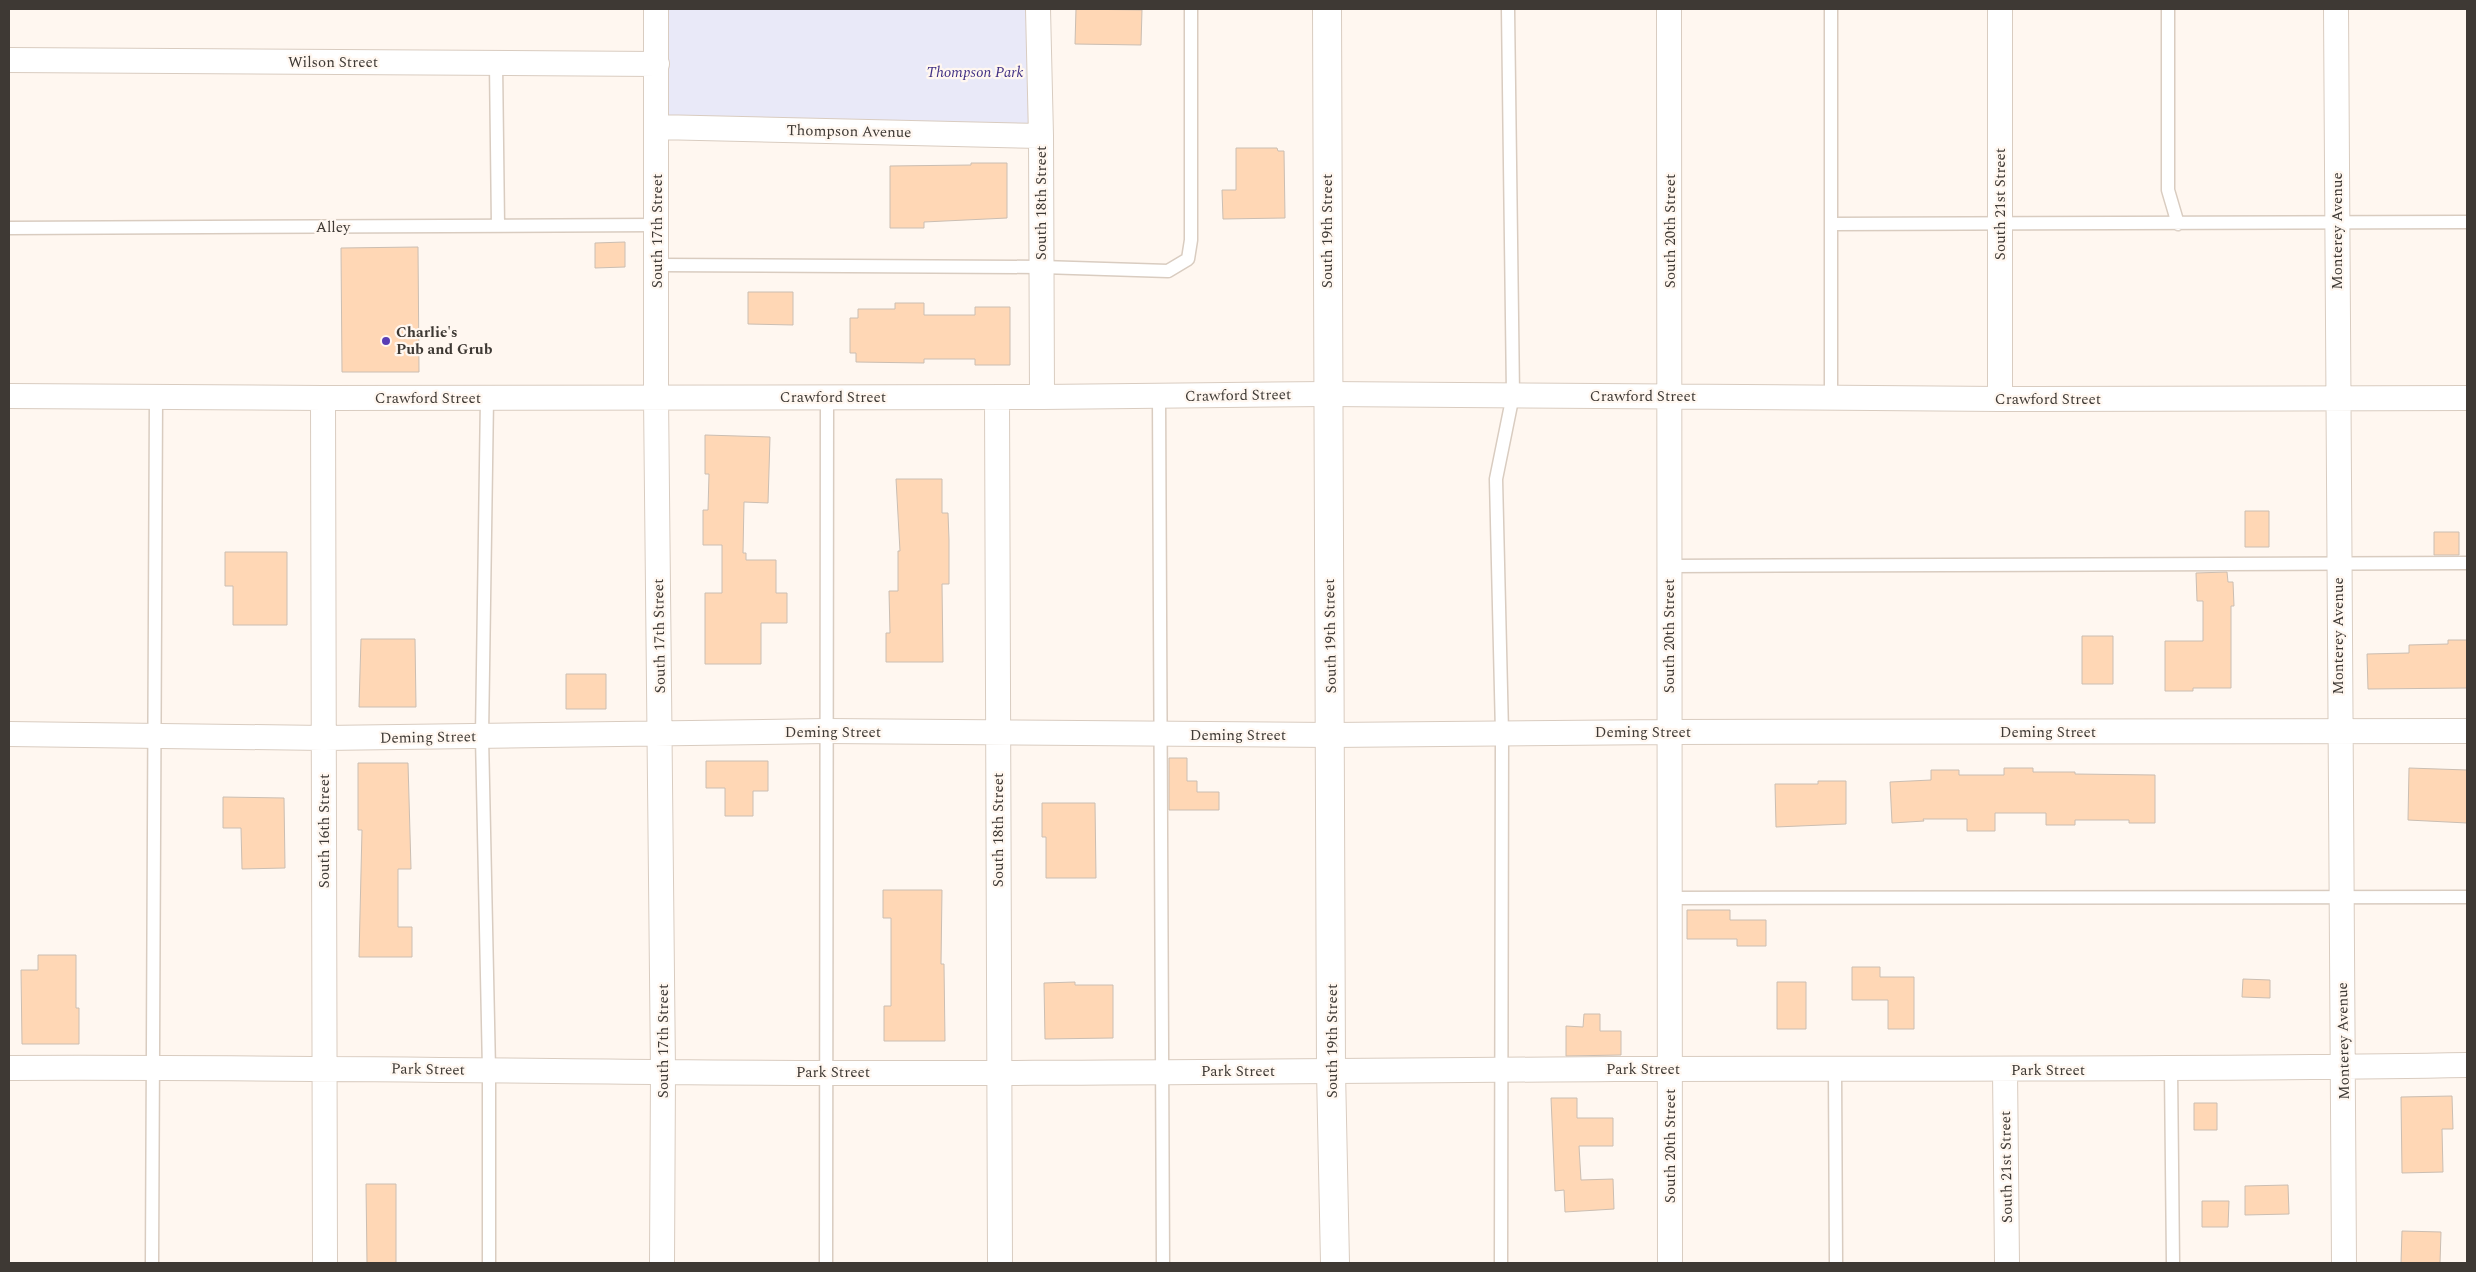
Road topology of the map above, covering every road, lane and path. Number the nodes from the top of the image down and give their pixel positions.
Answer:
1 (656, 9) edge
2 (1038, 9) edge
3 (1191, 9) edge
4 (1326, 9) edge
5 (1508, 9) edge
6 (1669, 9) edge
7 (1831, 9) edge
8 (2000, 9) edge
9 (2168, 9) edge
10 (2336, 9) edge
11 (9, 60) edge
12 (496, 63) junction
13 (657, 64) junction
14 (657, 127) junction
15 (1041, 136) junction
16 (2467, 222) edge
17 (1831, 224) junction
18 (2178, 224) junction
19 (2337, 224) junction
20 (656, 225) junction
21 (2000, 225) junction
22 (498, 226) junction
23 (9, 228) edge
24 (656, 265) junction
25 (1042, 267) junction
26 (1327, 394) junction
27 (1513, 395) junction
28 (9, 396) edge
29 (1159, 396) junction
30 (1671, 396) junction
31 (156, 397) junction
32 (656, 397) junction
33 (827, 397) junction
34 (997, 397) junction
35 (1042, 397) junction
36 (323, 398) junction
37 (488, 398) junction
38 (1831, 398) junction
39 (2467, 398) edge
40 (2000, 399) junction
41 (2338, 400) junction
42 (2467, 563) edge
43 (2338, 564) junction
44 (1670, 566) junction
45 (827, 731) junction
46 (2467, 731) edge
47 (1669, 732) junction
48 (2339, 732) junction
49 (998, 733) junction
50 (1502, 733) junction
51 (9, 734) edge
52 (660, 734) junction
53 (1161, 734) junction
54 (1331, 735) junction
55 (156, 736) junction
56 (482, 736) junction
57 (324, 738) junction
58 (2467, 897) edge
59 (1669, 898) junction
60 (2341, 898) junction
61 (2467, 1065) edge
62 (154, 1067) junction
63 (325, 1067) junction
64 (2344, 1067) junction
65 (9, 1068) edge
66 (1669, 1069) junction
67 (2171, 1069) junction
68 (489, 1070) junction
69 (1502, 1070) junction
70 (1835, 1070) junction
71 (2005, 1070) junction
72 (1331, 1071) junction
73 (663, 1072) junction
74 (827, 1072) junction
75 (1162, 1072) junction
76 (999, 1073) junction
77 (152, 1263) edge
78 (325, 1263) edge
79 (489, 1263) edge
80 (662, 1263) edge
81 (826, 1263) edge
82 (1000, 1263) edge
83 (1163, 1263) edge
84 (1335, 1263) edge
85 (1501, 1263) edge
86 (1670, 1263) edge
87 (1836, 1263) edge
88 (2006, 1263) edge
89 (2174, 1263) edge
90 (2344, 1263) edge

1 - 13 street, South 17th Street
2 - 15 street, South 18th Street
3 - 25 lane
4 - 26 street, South 19th Street
5 - 27 lane
6 - 30 street, South 20th Street
7 - 17 lane
8 - 21 street, South 21st Street
9 - 18 lane
10 - 19 street, Monterey Avenue
11 - 12 street, Wilson Street
12 - 13 street, Wilson Street
12 - 22 lane
13 - 14 street, South 17th Street
14 - 15 street, Thompson Avenue
14 - 20 street, South 17th Street
15 - 25 street, South 18th Street
16 - 19 lane
17 - 21 lane
17 - 38 lane
18 - 19 lane
18 - 21 lane
19 - 41 street, Monterey Avenue
20 - 22 lane, Alley
20 - 24 street, South 17th Street
21 - 40 street, South 21st Street
22 - 23 lane, Alley
24 - 25 lane
24 - 32 street, South 17th Street
25 - 35 street, South 18th Street
26 - 27 street, Crawford Street
26 - 29 street, Crawford Street
26 - 54 street, South 19th Street
27 - 30 street, Crawford Street
27 - 50 lane
28 - 31 street, Crawford Street
29 - 35 street, Crawford Street
29 - 53 lane
30 - 38 street, Crawford Street
30 - 44 street, South 20th Street
31 - 36 street, Crawford Street
31 - 55 lane
32 - 33 street, Crawford Street
32 - 37 street, Crawford Street
32 - 52 street, South 17th Street
33 - 34 street, Crawford Street
33 - 45 lane
34 - 35 street, Crawford Street
34 - 49 street, South 18th Street
36 - 37 street, Crawford Street
36 - 57 street, South 16th Street
37 - 56 lane
38 - 40 street, Crawford Street
39 - 41 street, Crawford Street
40 - 41 street, Crawford Street
41 - 43 street, Monterey Avenue
42 - 43 lane
43 - 44 lane
43 - 48 street, Monterey Avenue
44 - 47 street, South 20th Street
45 - 49 street, Deming Street
45 - 52 street, Deming Street
45 - 74 lane
46 - 48 street, Deming Street
47 - 48 street, Deming Street
47 - 50 street, Deming Street
47 - 59 street, South 20th Street
48 - 60 street, Monterey Avenue
49 - 53 street, Deming Street
49 - 76 street, South 18th Street
50 - 54 street, Deming Street
50 - 69 lane
51 - 55 street, Deming Street
52 - 56 street, Deming Street
52 - 73 street, South 17th Street
53 - 54 street, Deming Street
53 - 75 lane
54 - 72 street, South 19th Street
55 - 57 street, Deming Street
55 - 62 lane
56 - 57 street, Deming Street
56 - 68 lane
57 - 63 street, South 16th Street
58 - 60 lane
59 - 60 lane
59 - 66 street, South 20th Street
60 - 64 street, Monterey Avenue
61 - 64 street, Park Street
62 - 63 street, Park Street
62 - 65 street, Park Street
62 - 77 lane
63 - 68 street, Park Street
63 - 78 street, South 16th Street
64 - 67 street, Park Street
64 - 90 street, Monterey Avenue
66 - 69 street, Park Street
66 - 70 street, Park Street
66 - 86 street, South 20th Street
67 - 71 street, Park Street
67 - 89 lane
68 - 73 street, Park Street
68 - 79 lane
69 - 72 street, Park Street
69 - 85 lane
70 - 71 street, Park Street
70 - 87 lane
71 - 88 street, South 21st Street
72 - 75 street, Park Street
72 - 84 street, South 19th Street
73 - 74 street, Park Street
73 - 80 street, South 17th Street
74 - 76 street, Park Street
74 - 81 lane
75 - 76 street, Park Street
75 - 83 lane
76 - 82 street, South 18th Street

